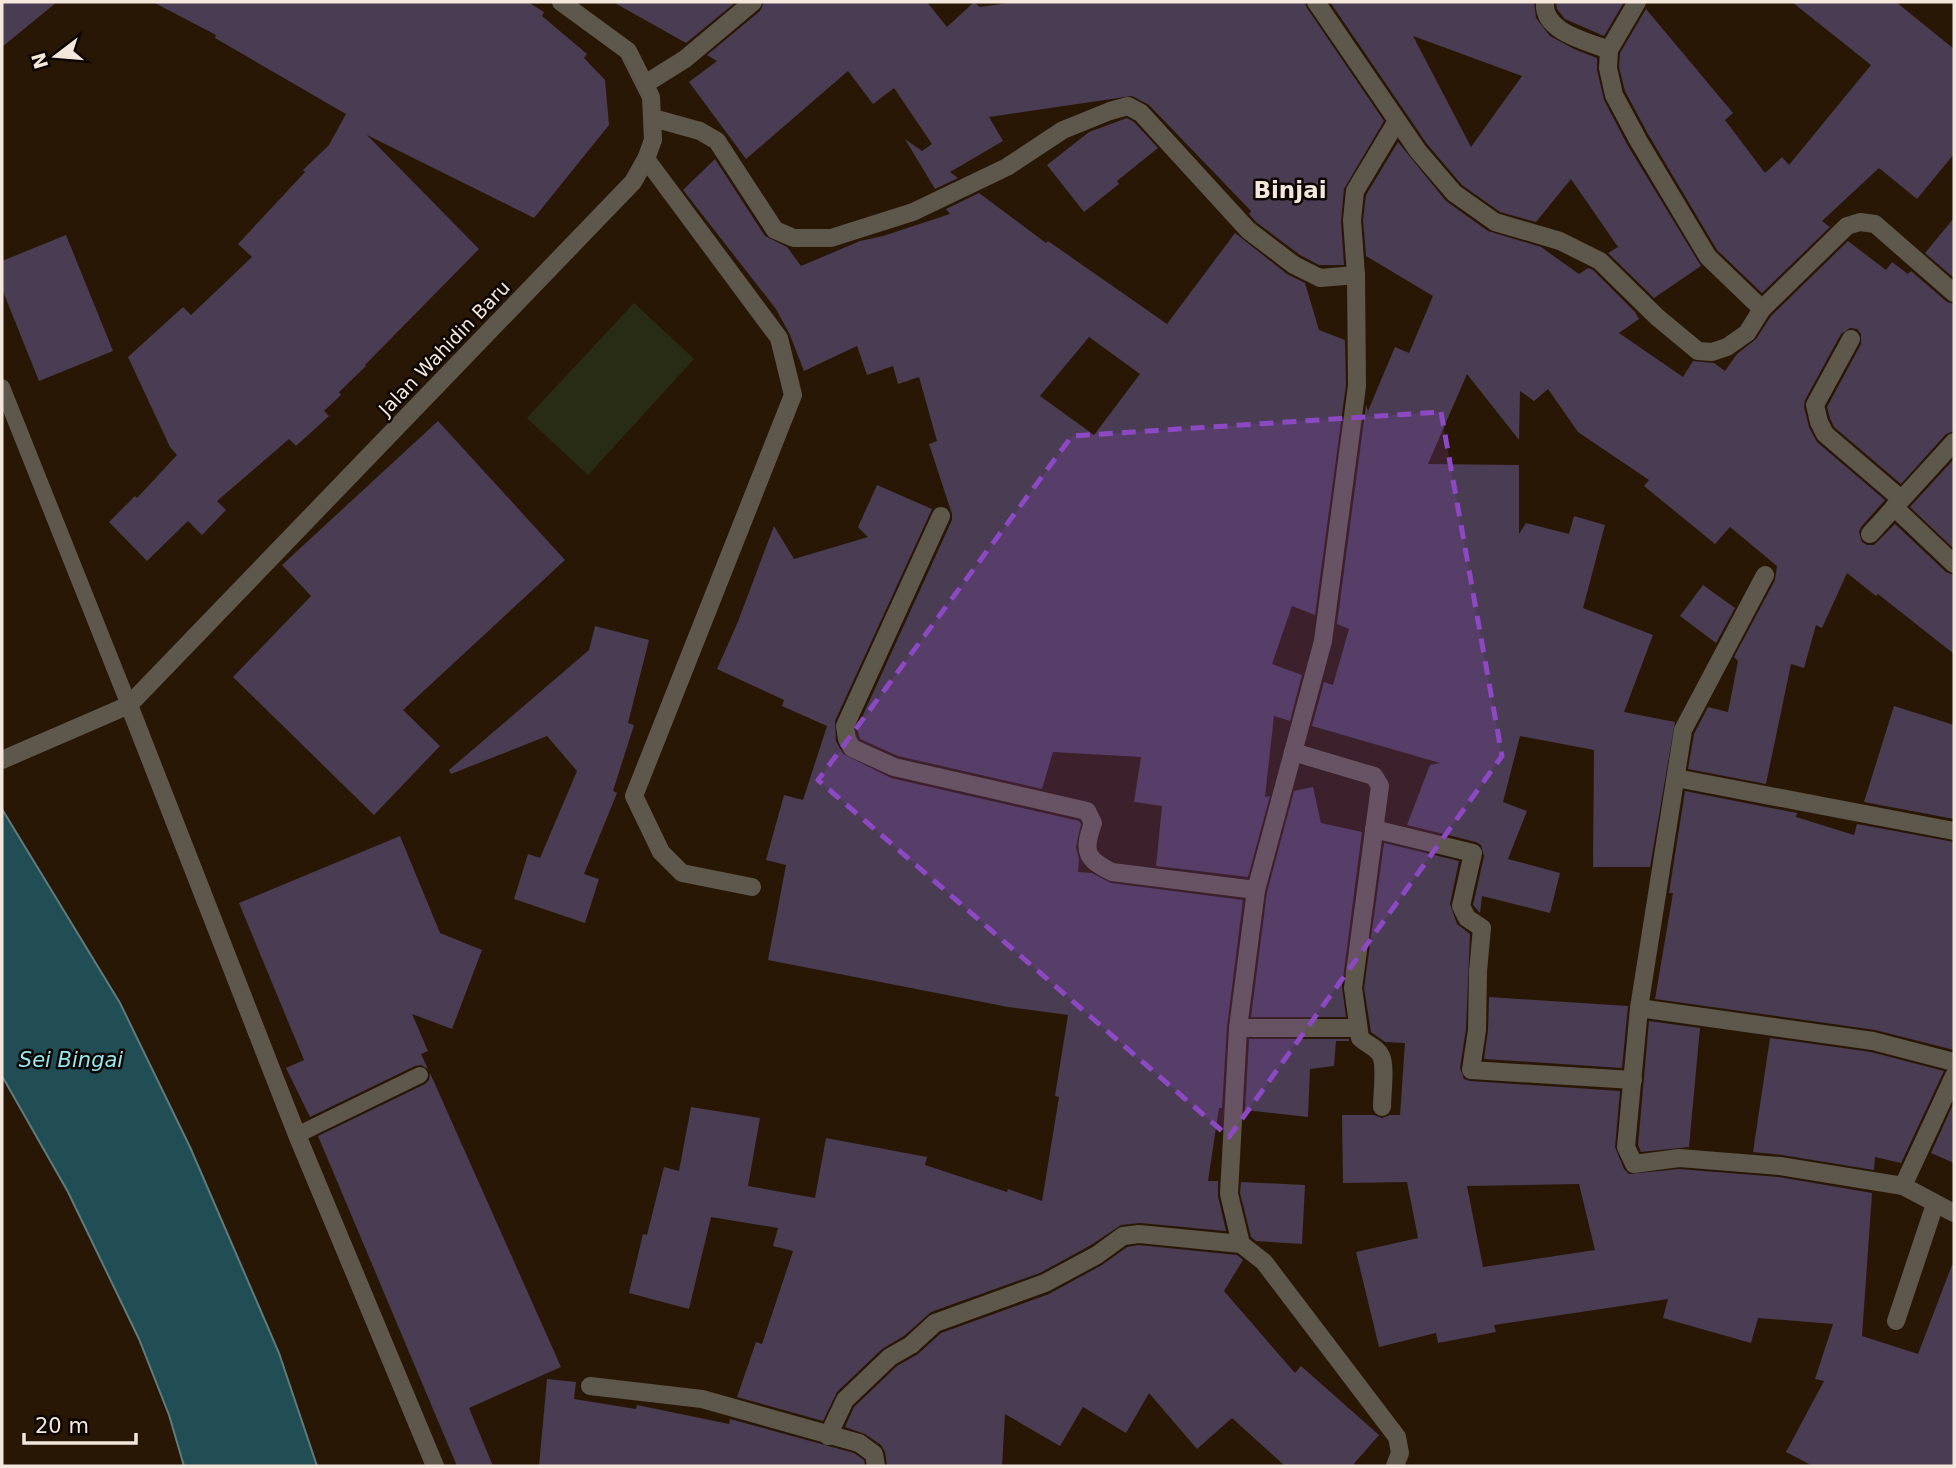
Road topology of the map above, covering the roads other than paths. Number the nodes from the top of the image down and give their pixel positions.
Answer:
1 (561, 2) edge
2 (753, 2) edge
3 (1316, 2) edge
4 (1545, 2) edge
5 (1637, 2) edge
6 (582, 8) edge
7 (1609, 50) junction
8 (645, 84) junction
9 (653, 118) junction
10 (1397, 121) junction
11 (646, 159) junction
12 (1356, 275) junction
13 (1954, 293) edge
14 (1762, 309) junction
15 (1851, 339) dead end
16 (2, 387) edge
17 (1954, 442) edge
18 (1898, 503) junction
19 (942, 516) dead end
20 (1870, 534) dead end
21 (1954, 564) edge
22 (1765, 575) dead end
23 (129, 705) junction
24 (1293, 752) junction
25 (2, 760) edge
26 (1676, 778) junction
27 (1374, 829) junction
28 (1954, 831) edge
29 (752, 887) dead end
30 (1256, 890) junction
31 (1640, 1007) junction
32 (1238, 1028) junction
33 (1358, 1028) junction
34 (1954, 1062) edge
35 (420, 1075) dead end
36 (1954, 1076) edge
37 (1633, 1080) junction
38 (1382, 1107) dead end
39 (297, 1135) junction
40 (1903, 1186) junction
41 (1936, 1204) junction
42 (1954, 1213) edge
43 (1241, 1244) junction
44 (1896, 1321) dead end
45 (590, 1387) dead end
46 (828, 1436) junction
47 (435, 1466) edge
48 (876, 1466) edge
49 (1395, 1466) edge

1 - 6 street, Jalan Wahidin Baru
2 - 8 street
3 - 10 street
4 - 7 street
5 - 7 street
6 - 8 street, Jalan Wahidin Baru
7 - 14 street
8 - 9 street, Jalan Wahidin Baru
9 - 11 street, Jalan Wahidin Baru
9 - 12 street
10 - 12 street
10 - 14 street
11 - 23 street, Jalan Wahidin Baru
11 - 29 street
12 - 24 street
13 - 14 street
15 - 18 street
16 - 23 lane
17 - 18 street
18 - 20 street
18 - 21 street
19 - 30 street
22 - 26 street
23 - 25 street
23 - 39 street
24 - 27 street
24 - 30 street
26 - 28 street
26 - 31 street
27 - 33 street
27 - 37 street
30 - 32 street
31 - 34 street
31 - 37 street
32 - 33 street
32 - 43 street
33 - 38 street
35 - 39 lane
36 - 40 street
37 - 40 street
39 - 47 street
40 - 41 street
41 - 42 street
41 - 44 street
43 - 46 street
43 - 49 street
45 - 46 street
46 - 48 street

